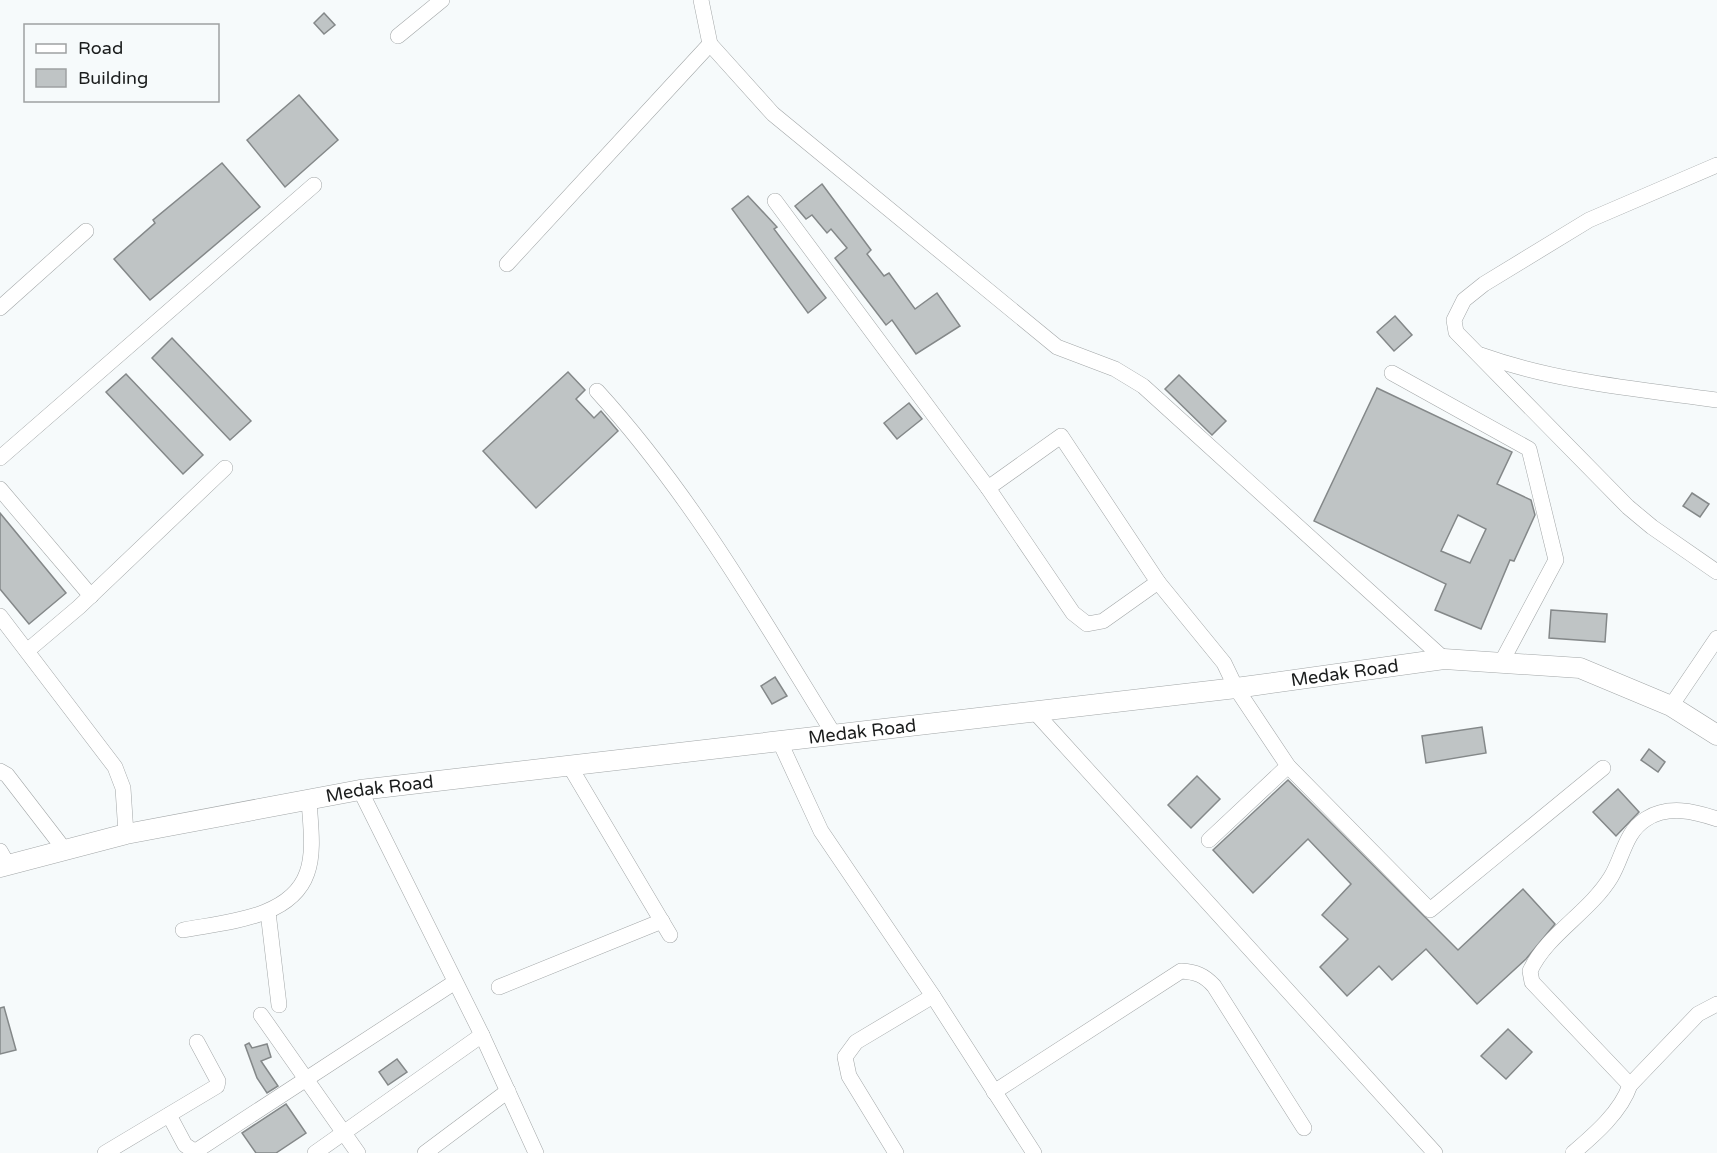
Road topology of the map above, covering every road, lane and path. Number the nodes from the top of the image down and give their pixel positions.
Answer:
1 (442, 0) edge
2 (701, 0) edge
3 (398, 36) dead end
4 (710, 44) junction
5 (1717, 165) edge
6 (314, 185) dead end
7 (775, 201) dead end
8 (86, 231) dead end
9 (507, 264) dead end
10 (0, 308) edge
11 (1478, 354) junction
12 (1392, 373) dead end
13 (597, 391) dead end
14 (1717, 400) edge
15 (0, 458) edge
16 (225, 468) dead end
17 (988, 488) junction
18 (0, 489) edge
19 (1717, 572) edge
20 (1158, 582) junction
21 (92, 596) junction
22 (0, 616) edge
23 (1717, 638) edge
24 (27, 651) junction
25 (1444, 659) junction
26 (1501, 663) junction
27 (1236, 688) junction
28 (1671, 706) junction
29 (1033, 710) junction
30 (833, 734) junction
31 (1717, 735) edge
32 (779, 740) junction
33 (569, 765) junction
34 (1288, 766) junction
35 (1603, 768) dead end
36 (0, 771) edge
37 (360, 790) junction
38 (309, 799) junction
39 (1717, 819) edge
40 (126, 834) junction
41 (1209, 840) dead end
42 (64, 849) junction
43 (3, 861) edge
44 (268, 912) junction
45 (662, 921) junction
46 (183, 930) dead end
47 (670, 935) dead end
48 (455, 982) junction
49 (499, 987) dead end
50 (933, 996) junction
51 (1717, 1004) edge
52 (279, 1005) dead end
53 (261, 1015) dead end
54 (482, 1035) junction
55 (197, 1042) dead end
56 (306, 1078) junction
57 (1630, 1085) junction
58 (508, 1091) junction
59 (994, 1092) junction
60 (169, 1115) junction
61 (1304, 1128) dead end
62 (344, 1132) junction
63 (1432, 1152) edge
64 (105, 1153) edge
65 (315, 1153) edge
66 (358, 1153) edge
67 (424, 1153) edge
68 (536, 1153) edge
69 (896, 1153) edge
70 (1034, 1153) edge
71 (1573, 1153) edge

1 - 3 street
2 - 4 street
4 - 9 street
4 - 25 street
5 - 11 street
6 - 15 street
7 - 17 street
8 - 10 street
11 - 14 street
11 - 19 street
12 - 26 street
13 - 30 street
16 - 21 street
17 - 20 street
17 - 20 street
18 - 21 street
20 - 27 street
21 - 24 street
22 - 24 street
23 - 28 street
24 - 40 street
25 - 26 main road, Medak Road
25 - 27 main road, Medak Road
26 - 28 main road, Medak Road
27 - 29 main road, Medak Road
27 - 34 street
28 - 31 main road, Medak Road
29 - 30 main road, Medak Road
29 - 63 street
30 - 32 main road, Medak Road
32 - 33 main road, Medak Road
32 - 50 street
33 - 37 main road, Medak Road
33 - 45 street
34 - 35 street
34 - 41 street
36 - 42 street
37 - 38 main road, Medak Road
37 - 48 street
38 - 40 main road, Medak Road
38 - 44 street
39 - 57 street
40 - 42 main road, Medak Road
42 - 43 main road, Medak Road
44 - 46 street
44 - 52 street
45 - 47 street
45 - 49 street
48 - 54 street
48 - 56 street
50 - 59 street
50 - 69 street
51 - 57 street
53 - 56 street
54 - 58 street
54 - 62 street
55 - 60 street
56 - 60 street
56 - 62 street
57 - 71 street
58 - 67 street
58 - 68 street
59 - 61 street
59 - 70 street
60 - 64 street
62 - 65 street
62 - 66 street

